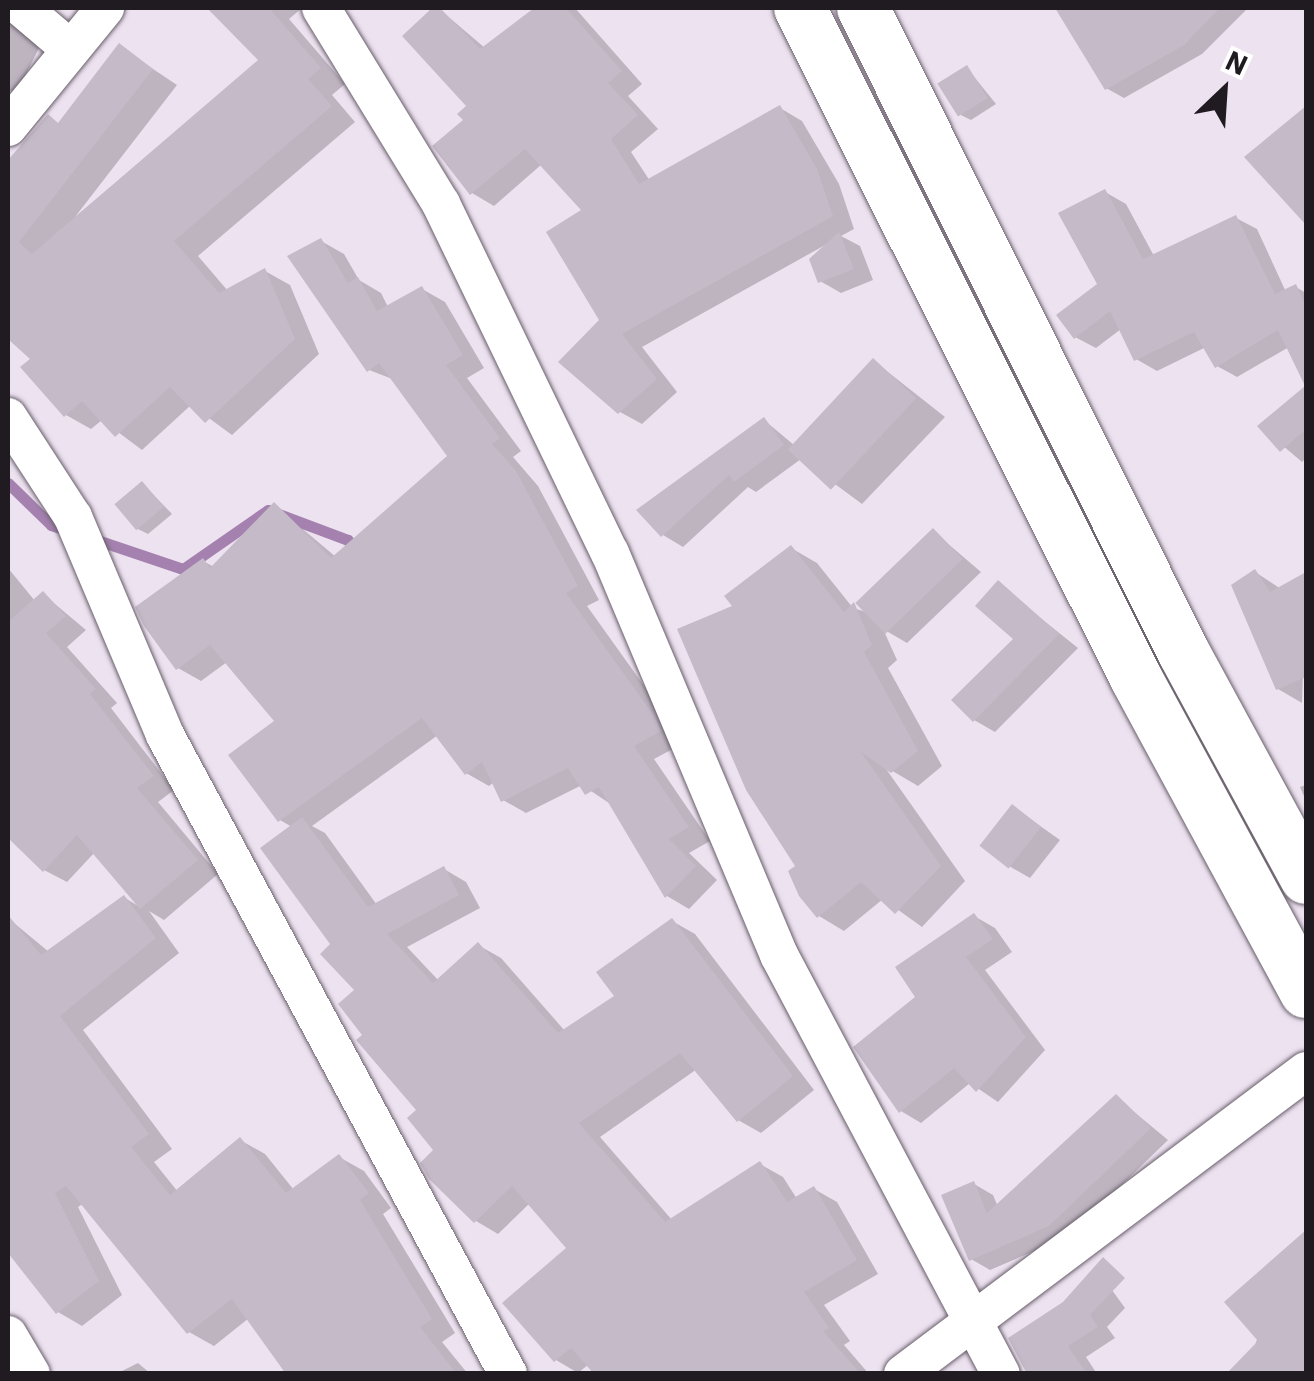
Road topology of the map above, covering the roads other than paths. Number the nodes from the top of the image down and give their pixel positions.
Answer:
1 (22, 8) edge
2 (105, 8) edge
3 (321, 8) edge
4 (800, 8) edge
5 (863, 8) edge
6 (68, 47) junction
7 (8, 126) edge
8 (8, 417) edge
9 (1306, 878) edge
10 (1306, 992) edge
11 (1306, 1072) edge
12 (970, 1322) junction
13 (8, 1334) edge
14 (31, 1374) edge
15 (508, 1374) edge
16 (903, 1374) edge
17 (1001, 1374) edge

1 - 6 street
2 - 6 street
3 - 12 street
4 - 10 main road
5 - 9 main road
6 - 7 street
8 - 15 street
11 - 12 street
12 - 16 street
12 - 17 street
13 - 14 street

